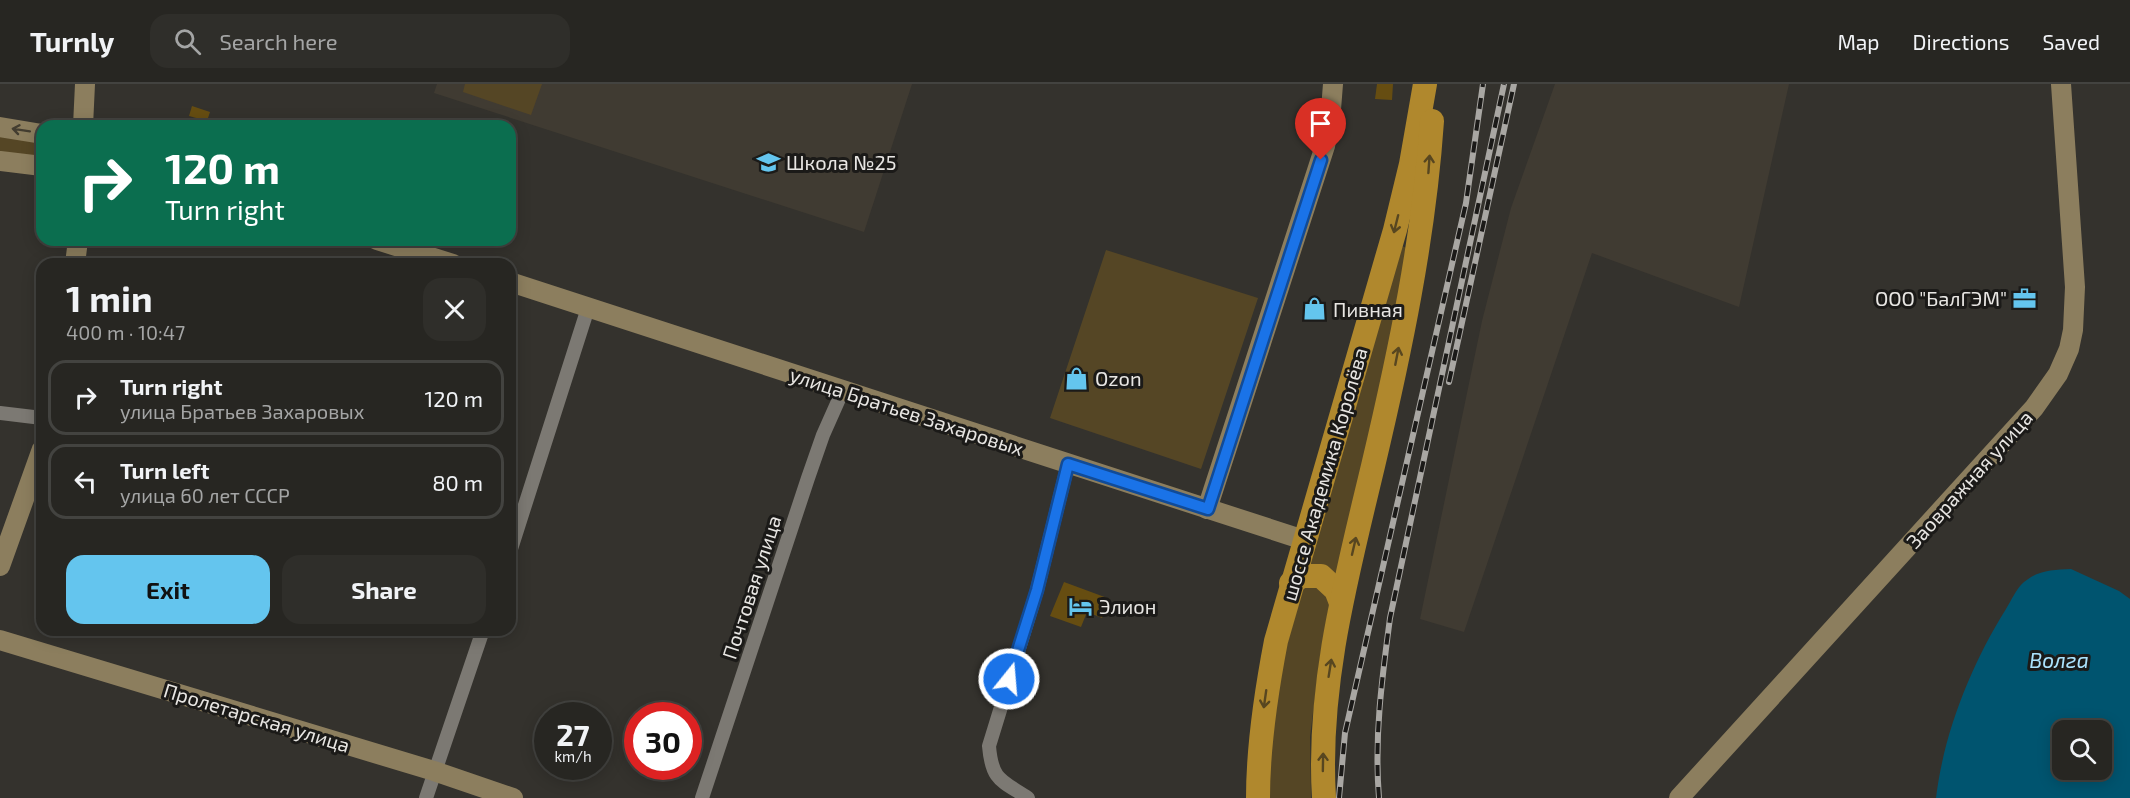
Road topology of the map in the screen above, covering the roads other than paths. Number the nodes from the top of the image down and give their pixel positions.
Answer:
1 (85, 84) edge
2 (1333, 84) edge
3 (1425, 84) edge
4 (1431, 84) edge
5 (2061, 84) edge
6 (83, 120) edge
7 (0, 127) edge
8 (36, 133) edge
9 (0, 161) edge
10 (36, 165) edge
11 (396, 246) edge
12 (434, 258) edge
13 (516, 284) edge
14 (588, 308) junction
15 (843, 390) junction
16 (0, 413) edge
17 (36, 417) edge
18 (1068, 464) junction
19 (36, 466) edge
20 (1208, 509) junction
21 (516, 533) edge
22 (1304, 540) junction
23 (0, 566) edge
24 (1292, 584) junction
25 (1341, 603) junction
26 (481, 636) edge
27 (0, 640) edge
28 (1258, 769) junction
29 (434, 771) junction
30 (426, 798) edge
31 (513, 798) edge
32 (702, 798) edge
33 (1028, 798) edge
34 (1251, 798) edge
35 (1258, 798) edge
36 (1324, 798) edge
37 (1679, 798) edge

1 - 6 street
2 - 20 street
3 -> 22 highway, шоссе Академика Королёва
25 -> 4 highway, шоссе Академика Королёва
5 - 37 street, Заовражная улица
8 -> 7 street
9 - 10 street
11 - 12 street
13 - 14 street, улица Братьев Захаровых
14 - 15 street, улица Братьев Захаровых
14 - 21 street
15 - 18 street, улица Братьев Захаровых
15 - 32 street, Почтовая улица
16 - 17 street
18 - 20 street, улица Братьев Захаровых
18 - 33 street
19 - 23 street
20 - 22 street, улица Братьев Захаровых
22 - 24 highway, шоссе Академика Королёва
24 - 25 highway
24 -> 28 highway, шоссе Академика Королёва
36 -> 25 highway, шоссе Академика Королёва
26 - 29 street
27 - 29 street, Пролетарская улица
28 - 34 street
28 - 35 highway, шоссе Академика Королёва
29 - 30 street
29 - 31 street, Пролетарская улица

